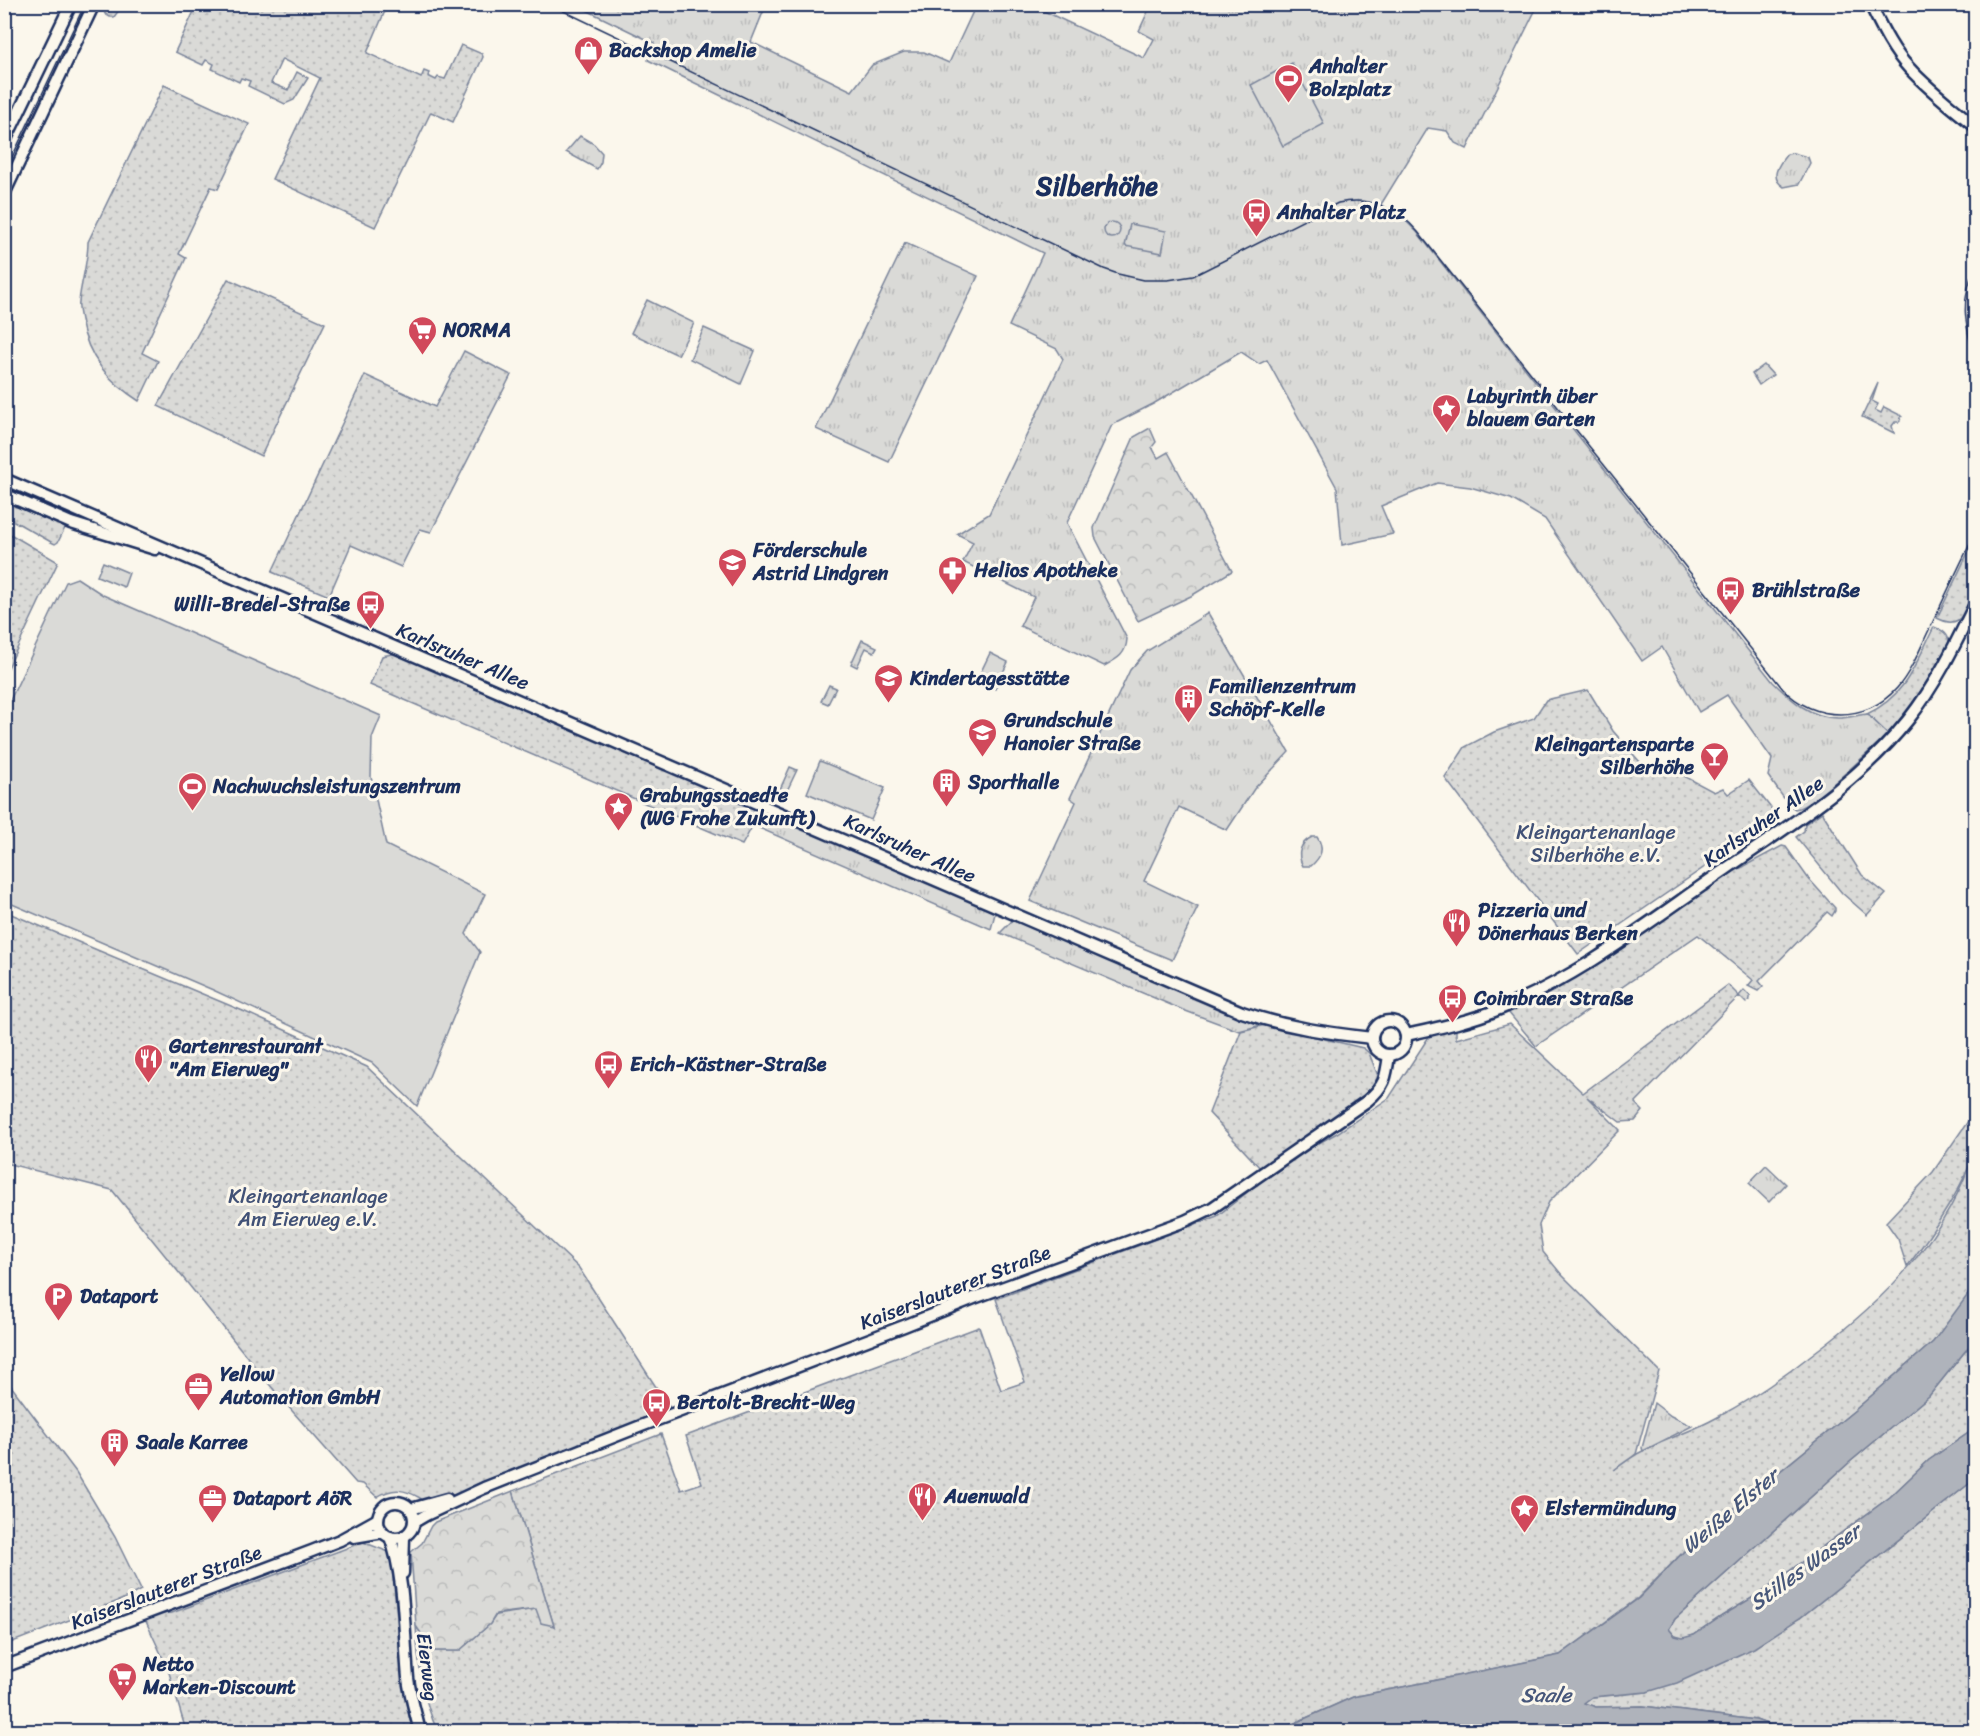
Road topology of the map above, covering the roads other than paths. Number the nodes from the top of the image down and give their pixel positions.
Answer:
1 (71, 4) edge
2 (94, 4) edge
3 (1870, 4) edge
4 (1976, 127) edge
5 (4, 143) edge
6 (4, 194) edge
7 (4, 479) edge
8 (4, 494) edge
9 (176, 553) junction
10 (1976, 602) edge
11 (1406, 1035) junction
12 (1372, 1038) junction
13 (1389, 1055) junction
14 (484, 1488) junction
15 (411, 1509) junction
16 (378, 1519) junction
17 (414, 1522) junction
18 (386, 1534) junction
19 (404, 1536) junction
20 (340, 1540) junction
21 (403, 1606) junction
22 (4, 1667) edge
23 (420, 1731) edge

1 - 5 street
2 - 6 street
3 - 4 street
7 - 9 street, Karlsruher Allee
8 - 9 street, Karlsruher Allee
9 - 12 street, Karlsruher Allee
10 - 11 street, Karlsruher Allee
11 - 12 street
11 - 13 street
12 - 13 street
13 - 14 street, Kaiserslauterer Straße
14 - 15 street, Kaiserslauterer Straße
14 - 17 street, Kaiserslauterer Straße
15 - 16 street
15 - 17 street
16 - 18 street
16 - 20 street, Kaiserslauterer Straße
17 - 19 street
18 - 19 street
18 - 20 street, Kaiserslauterer Straße
18 - 21 street, Eierweg
19 - 21 street, Eierweg
20 - 22 street, Kaiserslauterer Straße
21 - 23 street, Eierweg

